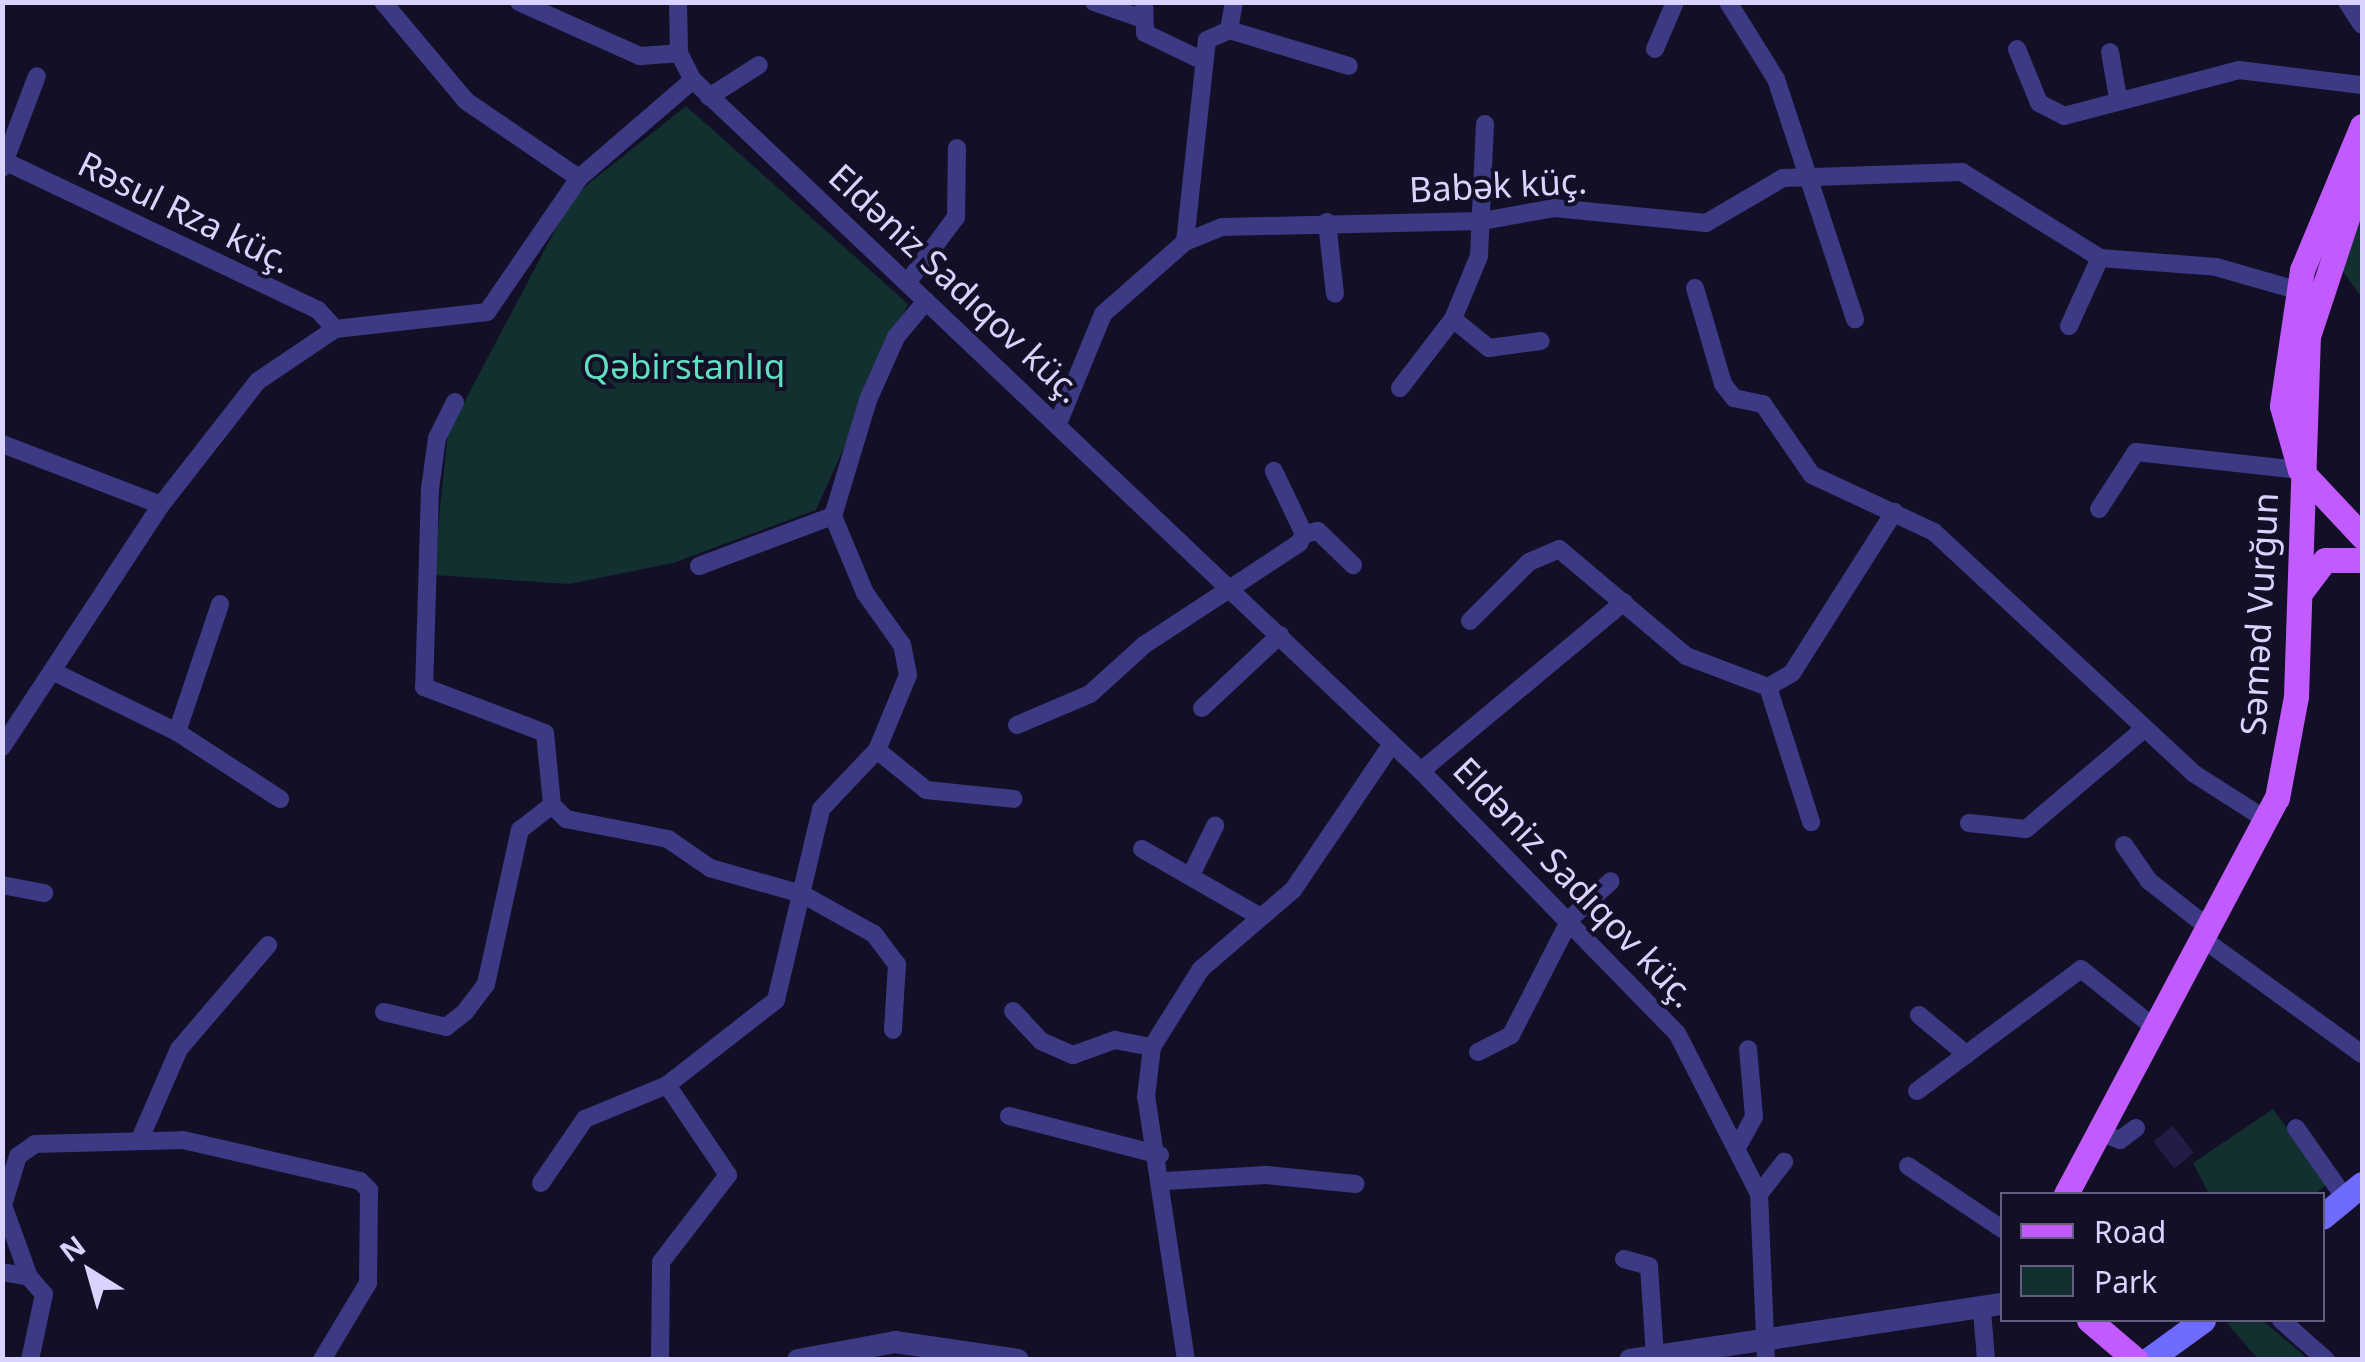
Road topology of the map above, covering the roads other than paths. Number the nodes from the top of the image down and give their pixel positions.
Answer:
1 (383, 2) edge
2 (519, 2) edge
3 (678, 2) edge
4 (1094, 2) edge
5 (1234, 2) edge
6 (1675, 2) edge
7 (1728, 2) edge
8 (2347, 2) edge
9 (1142, 10) edge
10 (2362, 25) edge
11 (1228, 30) junction
12 (1655, 49) dead end
13 (2017, 49) dead end
14 (2110, 52) dead end
15 (679, 54) junction
16 (1201, 60) junction
17 (759, 65) dead end
18 (1349, 66) dead end
19 (37, 76) dead end
20 (693, 80) junction
21 (2362, 85) edge
22 (709, 97) junction
23 (2118, 98) junction
24 (1485, 124) dead end
25 (2362, 126) edge
26 (957, 148) dead end
27 (3, 163) edge
28 (2362, 172) edge
29 (580, 178) junction
30 (1805, 178) junction
31 (1482, 221) junction
32 (1327, 222) junction
33 (1185, 242) junction
34 (2100, 258) junction
35 (907, 283) junction
36 (1695, 288) dead end
37 (2296, 290) junction
38 (1335, 294) dead end
39 (926, 301) junction
40 (1453, 319) junction
41 (1855, 320) dead end
42 (2070, 326) dead end
43 (335, 328) junction
44 (1541, 341) dead end
45 (1400, 388) dead end
46 (455, 402) dead end
47 (1059, 421) junction
48 (2, 444) edge
49 (2300, 470) junction
50 (1274, 471) dead end
51 (162, 505) junction
52 (2099, 509) dead end
53 (1894, 512) junction
54 (833, 516) junction
55 (1304, 534) junction
56 (2362, 536) edge
57 (2362, 560) edge
58 (699, 566) dead end
59 (1352, 566) dead end
60 (1234, 590) junction
61 (2299, 597) junction
62 (1624, 602) junction
63 (220, 604) dead end
64 (1470, 621) dead end
65 (1280, 635) junction
66 (56, 673) junction
67 (1768, 687) junction
68 (1202, 708) dead end
69 (1017, 725) dead end
70 (2145, 728) junction
71 (178, 732) junction
72 (1392, 744) junction
73 (2, 747) edge
74 (877, 750) junction
75 (1422, 771) junction
76 (280, 799) dead end
77 (1014, 799) dead end
78 (552, 806) junction
79 (2268, 821) junction
80 (1811, 822) dead end
81 (1969, 823) dead end
82 (1216, 826) dead end
83 (2124, 845) dead end
84 (1142, 849) dead end
85 (1191, 875) junction
86 (1611, 880) dead end
87 (2, 885) edge
88 (44, 893) dead end
89 (802, 894) junction
90 (1258, 916) junction
91 (1571, 918) junction
92 (2206, 933) junction
93 (268, 945) dead end
94 (1013, 1011) dead end
95 (384, 1012) dead end
96 (1919, 1015) dead end
97 (2155, 1028) junction
98 (893, 1030) dead end
99 (1152, 1046) junction
100 (1748, 1049) dead end
101 (1478, 1052) dead end
102 (2362, 1054) edge
103 (1967, 1055) junction
104 (667, 1084) junction
105 (1917, 1091) dead end
106 (1009, 1116) dead end
107 (2136, 1128) dead end
108 (2296, 1128) dead end
109 (2100, 1132) junction
110 (140, 1139) junction
111 (1739, 1144) junction
112 (1160, 1155) junction
113 (1784, 1162) dead end
114 (1908, 1166) dead end
115 (1165, 1181) junction
116 (541, 1182) dead end
117 (1356, 1184) dead end
118 (2354, 1191) edge
119 (2067, 1192) edge
120 (1758, 1194) junction
121 (2325, 1215) edge
122 (2000, 1228) edge
123 (1624, 1259) dead end
124 (2, 1272) edge
125 (29, 1278) junction
126 (1992, 1308) edge
127 (2091, 1322) edge
128 (2200, 1322) edge
129 (2282, 1322) edge
130 (1765, 1350) edge
131 (1654, 1356) junction
132 (30, 1360) edge
133 (322, 1360) edge
134 (660, 1360) edge
135 (798, 1360) edge
136 (1018, 1360) edge
137 (1186, 1360) edge
138 (1630, 1360) edge
139 (1986, 1360) edge
140 (2136, 1360) edge
141 (2148, 1360) edge
142 (2326, 1360) edge

1 - 29 street
2 - 15 street
3 - 15 street, Eldəniz Sadıqov küç.
4 - 9 street
5 - 11 street
6 - 12 street
7 - 30 street
8 - 10 street
9 - 16 street
11 - 16 street
11 - 18 street
13 - 23 street
14 - 23 street
15 - 20 street, Eldəniz Sadıqov küç.
16 - 33 street
17 - 22 street
19 - 27 street
20 - 22 street, Eldəniz Sadıqov küç.
20 - 29 street
21 - 23 street
22 - 35 street, Eldəniz Sadıqov küç.
24 - 31 street
25 - 37 main road
26 - 35 street
27 - 43 street, Rəsul Rza küç.
28 - 49 main road, Səməd Vurğun
29 - 43 street
30 - 31 street, Babək küç.
30 - 34 street, Babək küç.
30 - 41 street
31 - 32 street, Babək küç.
31 - 40 street
32 - 33 street, Babək küç.
32 - 38 street
33 - 47 street, Babək küç.
34 - 37 street
34 - 42 street
35 - 39 street, Eldəniz Sadıqov küç.
36 - 53 street
37 - 49 main road
39 - 47 street, Eldəniz Sadıqov küç.
39 - 54 street
40 - 44 street
40 - 45 street
43 - 51 street
46 - 78 street
47 - 60 street, Eldəniz Sadıqov küç.
48 - 51 street
49 - 52 street
49 - 56 main road
49 - 61 main road, Səməd Vurğun
50 - 55 street
51 - 66 street
53 - 67 street
53 - 70 street
54 - 58 street
54 - 74 street
55 - 59 street
55 - 60 street
57 - 61 main road
60 - 65 street, Eldəniz Sadıqov küç.
60 - 69 street
61 - 79 main road, Səməd Vurğun
62 - 64 street
62 - 67 street
62 - 75 street
63 - 71 street
65 - 68 street
65 - 72 street, Eldəniz Sadıqov küç.
66 - 71 street
66 - 73 street
67 - 80 street
70 - 79 street
70 - 81 street
71 - 76 street
72 - 75 street, Eldəniz Sadıqov küç.
72 - 90 street
74 - 77 street
74 - 89 street
75 - 91 street, Eldəniz Sadıqov küç.
78 - 89 street
78 - 95 street
79 - 92 main road, Səməd Vurğun
82 - 85 street
83 - 92 street
84 - 85 street
85 - 90 street
86 - 91 street
87 - 88 street
89 - 98 street
89 - 104 street
90 - 99 street
91 - 101 street
91 - 111 street, Eldəniz Sadıqov küç.
92 - 97 main road, Səməd Vurğun
92 - 102 street
93 - 110 street
94 - 99 street
96 - 103 street
97 - 103 street
97 - 109 main road, Səməd Vurğun
99 - 112 street
100 - 111 street
103 - 105 street
104 - 116 street
104 - 134 street
106 - 112 street
107 - 109 street
108 - 118 street
109 - 119 main road, Səməd Vurğun
110 - 125 street
110 - 133 street
111 - 120 street, Eldəniz Sadıqov küç.
112 - 115 street
113 - 120 street
114 - 122 street
115 - 117 street
115 - 137 street
118 - 121 main road
120 - 130 street, Eldəniz Sadıqov küç.
123 - 131 street
124 - 125 street
125 - 132 street
126 - 130 street
126 - 139 street
127 - 140 main road
128 - 141 main road
129 - 142 street
130 - 131 street
131 - 138 street
135 - 136 street

